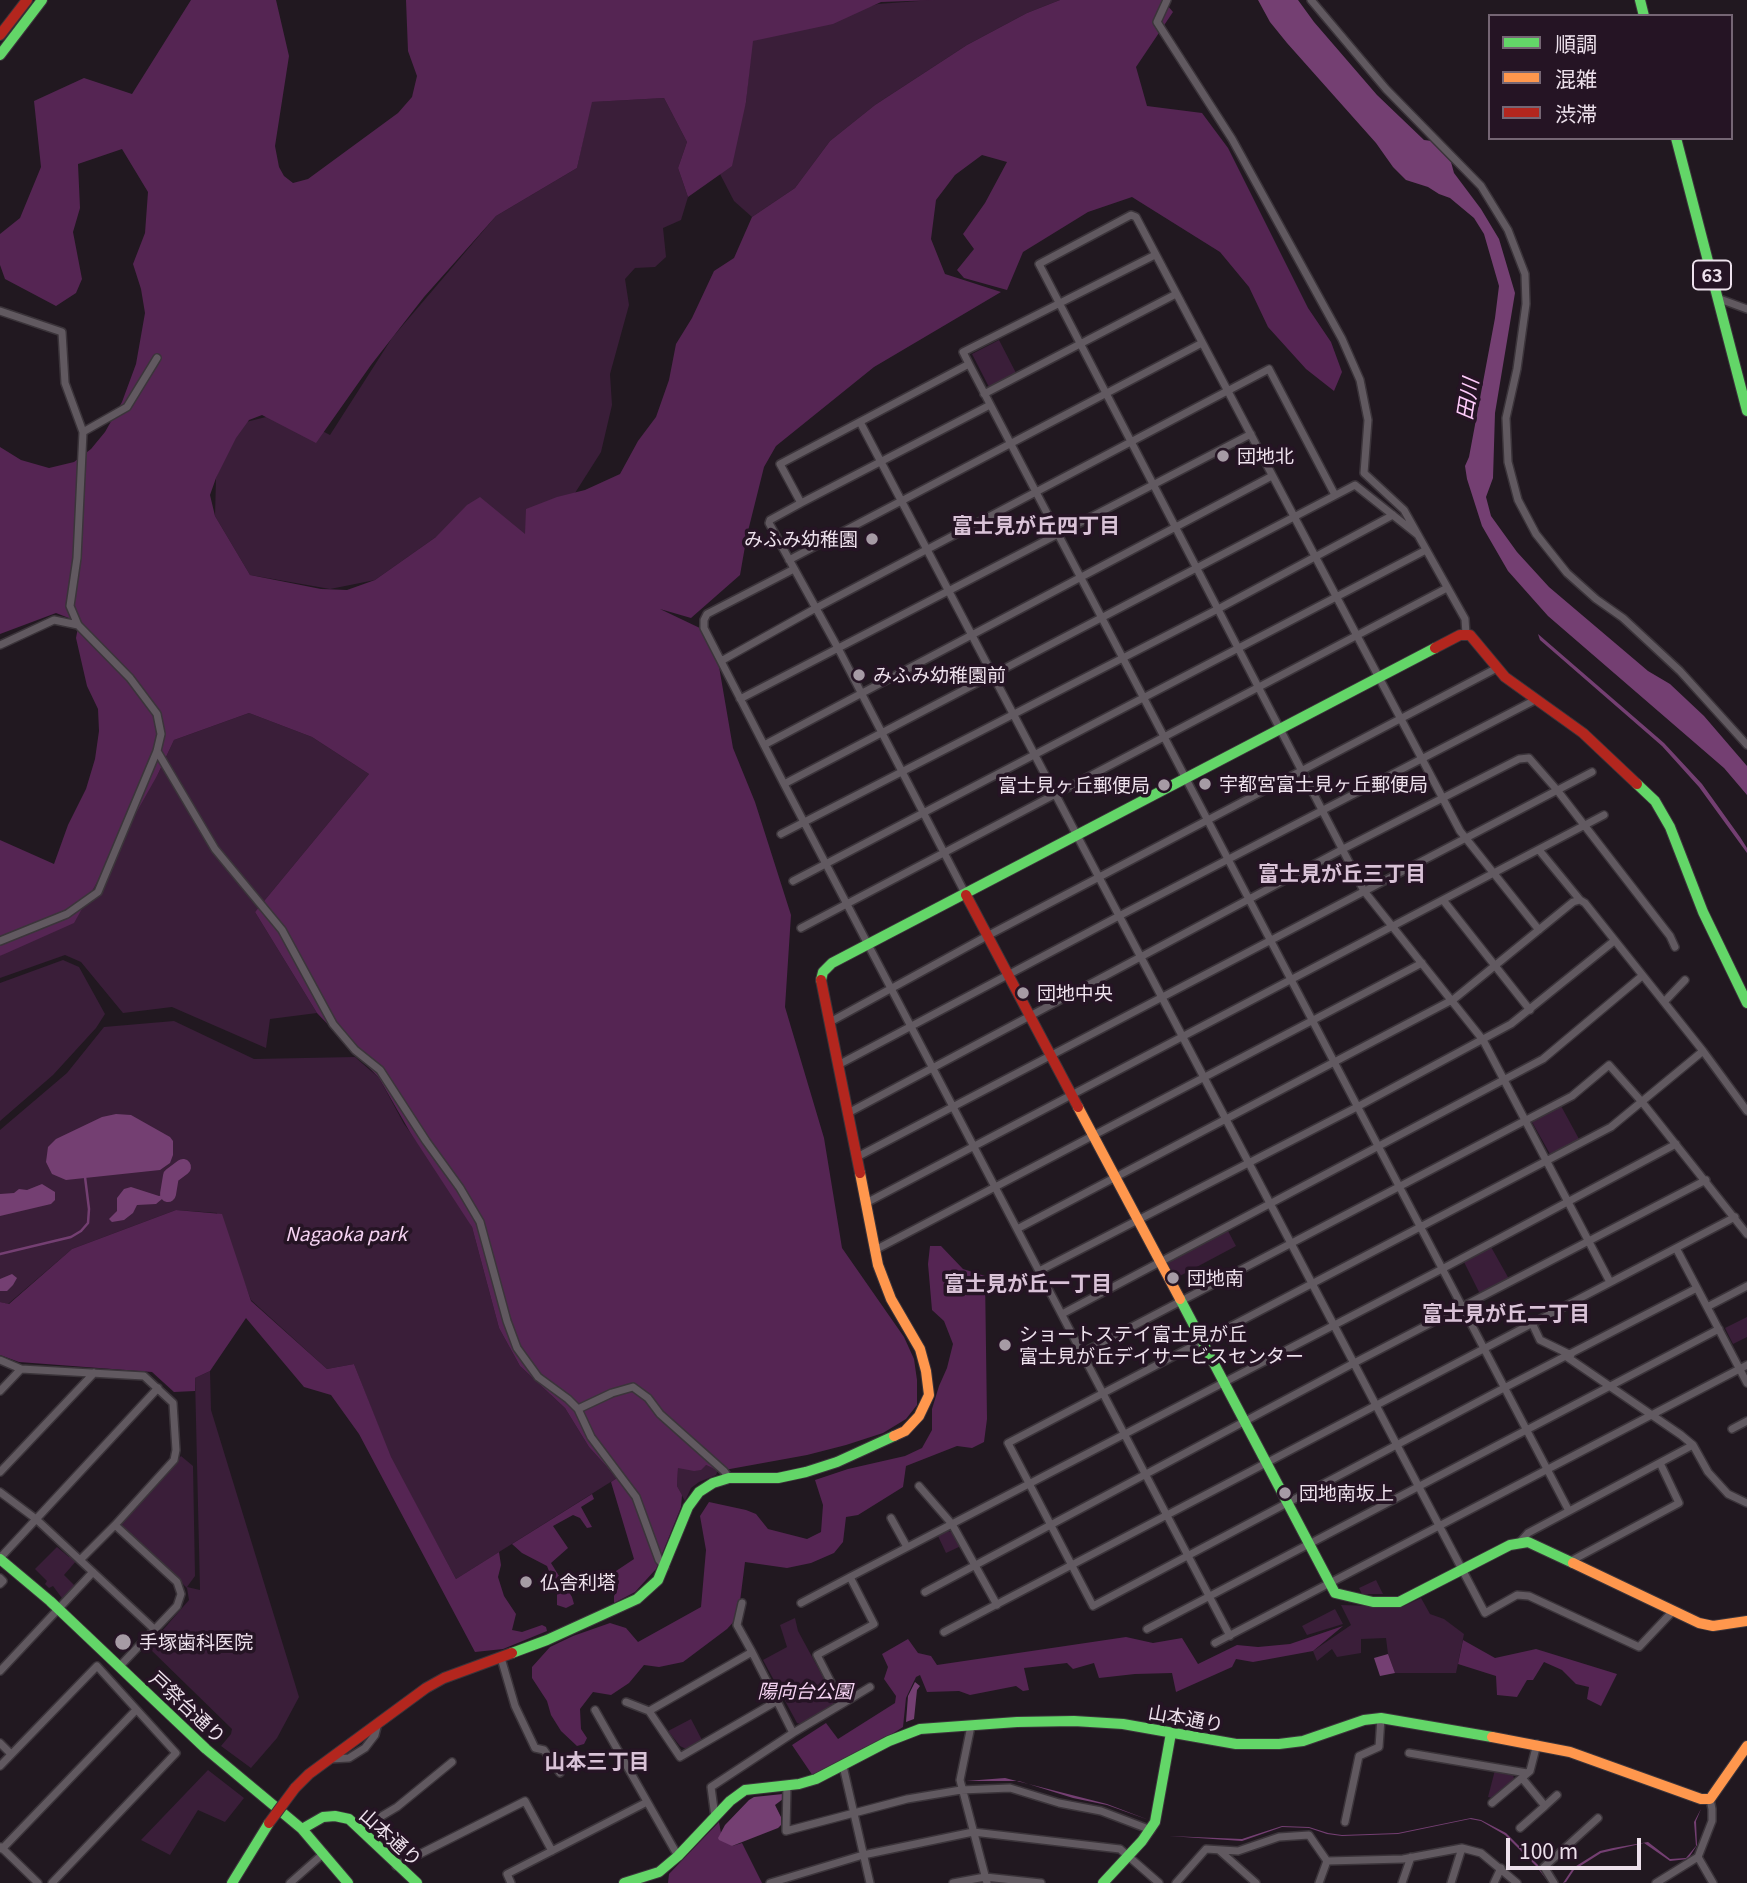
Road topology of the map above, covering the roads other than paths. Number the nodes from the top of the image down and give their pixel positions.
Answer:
1 (27, 0) edge
2 (42, 0) edge
3 (1167, 0) edge
4 (1311, 0) edge
5 (0, 36) edge
6 (0, 55) edge
7 (1677, 140) edge
8 (1155, 255) junction
9 (1176, 294) junction
10 (1717, 298) junction
11 (1059, 303) junction
12 (1747, 309) edge
13 (0, 311) edge
14 (1202, 343) junction
15 (1080, 344) junction
16 (156, 358) dead end
17 (969, 364) junction
18 (1228, 391) junction
19 (984, 394) junction
20 (1105, 395) junction
21 (990, 405) junction
22 (1747, 411) edge
23 (860, 422) junction
24 (83, 432) junction
25 (1251, 434) junction
26 (1131, 443) junction
27 (1011, 446) junction
28 (881, 461) junction
29 (1272, 476) junction
30 (1154, 485) junction
31 (1035, 492) junction
32 (1335, 495) junction
33 (902, 502) junction
34 (801, 503) junction
35 (1393, 515) junction
36 (1294, 517) junction
37 (1176, 528) junction
38 (1058, 535) junction
39 (1418, 535) junction
40 (927, 550) junction
41 (1426, 550) junction
42 (1314, 557) junction
43 (789, 560) junction
44 (1196, 568) junction
45 (794, 569) junction
46 (1080, 578) junction
47 (1447, 588) junction
48 (950, 593) junction
49 (1335, 597) junction
50 (816, 608) junction
51 (1218, 609) junction
52 (1101, 619) junction
53 (78, 625) junction
54 (971, 634) junction
55 (1466, 634) junction
56 (1356, 637) junction
57 (0, 645) edge
58 (1238, 648) junction
59 (839, 650) junction
60 (1121, 658) junction
61 (720, 661) junction
62 (1497, 667) junction
63 (993, 675) junction
64 (1378, 678) junction
65 (1259, 688) junction
66 (860, 692) junction
67 (1142, 697) junction
68 (740, 699) junction
69 (1535, 700) junction
70 (1013, 714) junction
71 (1400, 720) junction
72 (1281, 729) junction
73 (882, 733) junction
74 (1164, 739) junction
75 (764, 745) junction
76 (1747, 746) edge
77 (157, 751) junction
78 (1034, 754) junction
79 (1421, 759) junction
80 (1302, 770) junction
81 (1592, 772) dead end
82 (902, 773) junction
83 (1185, 779) junction
84 (784, 784) junction
85 (1557, 790) junction
86 (1056, 795) junction
87 (1443, 799) junction
88 (1323, 810) junction
89 (923, 812) junction
90 (1604, 815) dead end
91 (1207, 821) junction
92 (804, 823) junction
93 (1584, 826) junction
94 (781, 834) dead end
95 (1077, 836) junction
96 (1465, 838) junction
97 (1343, 849) junction
98 (1539, 850) junction
99 (944, 853) junction
100 (1227, 860) junction
101 (826, 863) junction
102 (1494, 874) junction
103 (1099, 878) junction
104 (793, 881) dead end
105 (1364, 891) junction
106 (966, 895) junction
107 (1248, 900) junction
108 (1443, 900) junction
109 (1580, 900) junction
110 (846, 903) junction
111 (1119, 916) junction
112 (1393, 927) junction
113 (801, 928) dead end
114 (1539, 930) junction
115 (987, 936) junction
116 (1269, 940) junction
117 (0, 941) edge
118 (1614, 941) junction
119 (868, 944) junction
120 (1675, 947) dead end
121 (1141, 957) junction
122 (1422, 963) junction
123 (1494, 966) junction
124 (1009, 976) junction
125 (1642, 976) junction
126 (1290, 979) junction
127 (1685, 980) dead end
128 (891, 988) junction
129 (1162, 997) junction
130 (1451, 1000) junction
131 (1664, 1002) junction
132 (1747, 1003) edge
133 (1530, 1010) junction
134 (1030, 1016) junction
135 (1311, 1021) junction
136 (830, 1022) junction
137 (911, 1026) junction
138 (1183, 1037) junction
139 (1483, 1040) junction
140 (1703, 1051) junction
141 (1051, 1055) junction
142 (1334, 1063) junction
143 (838, 1065) junction
144 (933, 1068) junction
145 (1204, 1078) junction
146 (1504, 1081) junction
147 (1072, 1095) junction
148 (1642, 1102) junction
149 (953, 1106) junction
150 (1357, 1107) junction
151 (1747, 1111) edge
152 (848, 1112) junction
153 (1226, 1120) junction
154 (1525, 1121) junction
155 (1093, 1136) junction
156 (1676, 1144) junction
157 (974, 1146) junction
158 (1378, 1147) junction
159 (857, 1157) junction
160 (1546, 1161) junction
161 (1248, 1162) junction
162 (1115, 1178) junction
163 (1706, 1180) junction
164 (1398, 1186) junction
165 (996, 1188) junction
166 (866, 1202) junction
167 (1568, 1202) junction
168 (1269, 1203) junction
169 (1735, 1217) junction
170 (1137, 1220) junction
171 (1420, 1228) junction
172 (1017, 1229) junction
173 (1747, 1234) edge
174 (1589, 1241) junction
175 (1291, 1243) junction
176 (1676, 1248) junction
177 (875, 1250) junction
178 (1159, 1261) junction
179 (1442, 1269) junction
180 (1039, 1270) junction
181 (1611, 1282) junction
182 (1312, 1284) junction
183 (1747, 1286) edge
184 (1697, 1288) junction
185 (1180, 1301) junction
186 (1462, 1307) junction
187 (1707, 1307) junction
188 (1062, 1314) junction
189 (1532, 1323) junction
190 (1334, 1325) junction
191 (1718, 1329) junction
192 (1201, 1342) junction
193 (1483, 1349) junction
194 (1082, 1353) junction
195 (1569, 1356) junction
196 (0, 1360) edge
197 (1354, 1363) junction
198 (1743, 1367) edge
199 (21, 1369) junction
200 (94, 1373) junction
201 (1223, 1383) junction
202 (1747, 1384) edge
203 (1609, 1386) junction
204 (158, 1388) junction
205 (1504, 1388) junction
206 (0, 1391) edge
207 (1103, 1394) junction
208 (1376, 1406) junction
209 (578, 1409) junction
210 (1652, 1415) junction
211 (1747, 1421) edge
212 (1244, 1423) junction
213 (1732, 1429) dead end
214 (1526, 1430) junction
215 (1124, 1434) junction
216 (1396, 1445) junction
217 (1693, 1445) junction
218 (1660, 1463) junction
219 (1265, 1464) junction
220 (1547, 1471) junction
221 (0, 1472) edge
222 (1146, 1475) junction
223 (729, 1478) junction
224 (1028, 1484) junction
225 (1418, 1485) junction
226 (919, 1486) dead end
227 (0, 1492) edge
228 (1286, 1503) junction
229 (1747, 1503) edge
230 (1569, 1511) junction
231 (1167, 1515) junction
232 (891, 1518) dead end
233 (36, 1519) junction
234 (952, 1524) junction
235 (1050, 1524) junction
236 (115, 1525) junction
237 (1439, 1527) junction
238 (1520, 1542) junction
239 (1308, 1544) junction
240 (907, 1547) junction
241 (1188, 1555) junction
242 (0, 1559) edge
243 (80, 1560) junction
244 (1569, 1562) junction
245 (975, 1565) junction
246 (1072, 1565) junction
247 (665, 1567) junction
248 (1462, 1569) junction
249 (93, 1572) junction
250 (850, 1577) junction
251 (0, 1578) edge
252 (0, 1584) edge
253 (1329, 1584) junction
254 (925, 1592) dead end
255 (1209, 1596) junction
256 (743, 1603) dead end
257 (801, 1603) dead end
258 (997, 1605) junction
259 (58, 1609) junction
260 (1673, 1612) junction
261 (1747, 1621) edge
262 (154, 1629) junction
263 (1147, 1629) dead end
264 (944, 1632) dead end
265 (1230, 1636) junction
266 (1215, 1643) dead end
267 (752, 1652) junction
268 (501, 1658) junction
269 (119, 1667) junction
270 (0, 1671) edge
271 (870, 1687) dead end
272 (626, 1702) dead end
273 (777, 1702) junction
274 (842, 1704) junction
275 (136, 1710) junction
276 (595, 1710) dead end
277 (649, 1711) junction
278 (1381, 1718) junction
279 (971, 1726) junction
280 (793, 1733) junction
281 (1171, 1733) junction
282 (0, 1743) edge
283 (1537, 1744) junction
284 (1747, 1746) edge
285 (1409, 1753) dead end
286 (11, 1754) junction
287 (452, 1762) dead end
288 (0, 1766) edge
289 (843, 1766) junction
290 (560, 1773) dead end
291 (1524, 1775) junction
292 (787, 1785) junction
293 (961, 1790) junction
294 (1557, 1796) dead end
295 (1710, 1799) junction
296 (647, 1802) junction
297 (1492, 1803) dead end
298 (1545, 1806) junction
299 (852, 1812) junction
300 (715, 1817) junction
301 (1598, 1818) dead end
302 (1345, 1822) dead end
303 (1520, 1828) dead end
304 (302, 1829) junction
305 (360, 1829) junction
306 (1151, 1830) junction
307 (973, 1832) junction
308 (1, 1848) edge
309 (1462, 1849) junction
310 (552, 1851) junction
311 (1219, 1851) junction
312 (324, 1853) junction
313 (863, 1855) junction
314 (678, 1856) junction
315 (1129, 1856) junction
316 (1411, 1857) junction
317 (1698, 1857) junction
318 (1327, 1861) junction
319 (397, 1866) junction
320 (1501, 1868) junction
321 (986, 1880) edge
322 (1250, 1881) edge
323 (38, 1883) edge
324 (51, 1883) edge
325 (232, 1883) edge
326 (290, 1883) edge
327 (348, 1883) edge
328 (417, 1883) edge
329 (511, 1883) edge
330 (624, 1883) edge
331 (770, 1883) edge
332 (870, 1883) edge
333 (953, 1883) edge
334 (1038, 1883) edge
335 (1104, 1883) edge
336 (1159, 1883) edge
337 (1176, 1883) edge
338 (1319, 1883) edge
339 (1402, 1883) edge
340 (1451, 1883) edge
341 (1494, 1883) edge
342 (1517, 1883) edge
343 (1554, 1883) edge
344 (1656, 1883) edge
345 (1713, 1883) edge

1 - 5 main road
2 - 6 main road
3 - 39 street
4 - 76 street
7 - 10 main road, 63
8 - 9 street
8 - 11 street
8 - 11 street
9 - 14 street
9 - 15 street
10 - 12 street
10 - 22 main road, 63
11 - 15 street
11 - 17 street
13 - 24 street
14 - 18 street
14 - 20 street
15 - 19 street
15 - 20 street
16 - 24 street
17 - 19 street
17 - 23 street
18 - 25 street
18 - 26 street
18 - 32 street
19 - 21 street
20 - 26 street
20 - 27 street
21 - 27 street
21 - 28 street
23 - 28 street
23 - 34 street
24 - 53 street
25 - 29 street
25 - 30 street
26 - 30 street
26 - 31 street
27 - 31 street
27 - 33 street
28 - 33 street
28 - 34 street
29 - 36 street
29 - 37 street
30 - 37 street
30 - 38 street
31 - 38 street
31 - 40 street
32 - 35 street
32 - 36 street
33 - 40 street
33 - 43 street
34 - 43 street
35 - 39 street
35 - 42 street
36 - 42 street
36 - 44 street
37 - 44 street
37 - 46 street
38 - 46 street
38 - 48 street
39 - 41 street
40 - 48 street
40 - 50 street
41 - 47 street
41 - 49 street
42 - 49 street
42 - 51 street
43 - 45 street
44 - 51 street
44 - 52 street
45 - 50 street
45 - 61 street
46 - 52 street
46 - 54 street
47 - 55 street
47 - 56 street
48 - 54 street
48 - 59 street
49 - 56 street
49 - 58 street
50 - 59 street
50 - 61 street
51 - 58 street
51 - 60 street
52 - 60 street
52 - 63 street
53 - 57 street
53 - 77 street
54 - 63 street
54 - 66 street
55 - 62 main road
55 - 64 main road
56 - 64 street
56 - 65 street
58 - 65 street
58 - 67 street
59 - 66 street
59 - 68 street
60 - 67 street
60 - 70 street
61 - 68 street
62 - 69 main road
62 - 71 street
63 - 70 street
63 - 73 street
64 - 71 street
64 - 72 main road
65 - 72 street
65 - 74 street
66 - 73 street
66 - 75 street
67 - 74 street
67 - 78 street
68 - 75 street
69 - 79 street
69 - 132 main road
70 - 78 street
70 - 82 street
71 - 79 street
71 - 80 street
72 - 80 street
72 - 83 main road
73 - 82 street
73 - 84 street
74 - 83 street
74 - 86 street
75 - 84 street
77 - 117 street
77 - 209 street
78 - 86 street
78 - 89 street
79 - 87 street
79 - 88 street
80 - 88 street
80 - 91 street
81 - 85 street
82 - 89 street
82 - 92 street
83 - 91 street
83 - 95 main road
84 - 92 street
85 - 87 street
85 - 93 street
85 - 96 street
86 - 95 street
86 - 99 street
87 - 96 street
87 - 97 street
88 - 97 street
88 - 100 street
89 - 99 street
89 - 101 street
90 - 93 street
91 - 100 street
91 - 103 street
92 - 94 street
92 - 101 street
93 - 98 street
93 - 120 street
95 - 103 street
95 - 106 main road
96 - 102 street
96 - 105 street
97 - 105 street
97 - 107 street
98 - 102 street
98 - 109 street
99 - 106 street
99 - 110 street
100 - 107 street
100 - 111 street
101 - 104 street
101 - 110 street
102 - 108 street
102 - 114 street
103 - 111 street
103 - 115 street
105 - 112 street
105 - 116 street
106 - 115 main road
106 - 119 main road
107 - 116 street
107 - 121 street
108 - 112 street
108 - 123 street
109 - 114 street
109 - 118 street
110 - 113 street
110 - 119 street
111 - 121 street
111 - 124 street
112 - 122 street
112 - 126 street
114 - 123 street
115 - 124 main road
115 - 128 street
116 - 126 street
116 - 129 street
118 - 125 street
118 - 133 street
119 - 128 street
119 - 136 main road
121 - 129 street
121 - 134 street
122 - 130 street
122 - 135 street
123 - 130 street
123 - 133 street
124 - 134 main road
124 - 137 street
125 - 131 street
125 - 146 street
126 - 135 street
126 - 138 street
127 - 131 street
128 - 136 street
128 - 137 street
129 - 138 street
129 - 141 street
130 - 139 street
130 - 142 street
131 - 140 street
133 - 139 street
134 - 141 main road
134 - 144 street
135 - 142 street
135 - 145 street
136 - 143 main road
137 - 143 street
137 - 144 street
138 - 145 street
138 - 147 street
139 - 146 street
139 - 150 street
140 - 148 street
140 - 151 street
141 - 147 main road
141 - 149 street
142 - 150 street
142 - 153 street
143 - 152 main road
144 - 149 street
144 - 152 street
145 - 153 street
145 - 155 street
146 - 154 street
146 - 158 street
147 - 155 main road
147 - 157 street
148 - 154 street
148 - 156 street
148 - 160 street
149 - 157 street
149 - 159 street
150 - 158 street
150 - 161 street
152 - 159 main road
153 - 161 street
153 - 162 street
154 - 160 street
154 - 164 street
155 - 162 main road
155 - 165 street
156 - 163 street
156 - 167 street
157 - 165 street
157 - 166 street
158 - 164 street
158 - 168 street
159 - 166 main road
160 - 167 street
160 - 171 street
161 - 168 street
161 - 170 street
162 - 170 main road
162 - 172 street
163 - 169 street
163 - 174 street
164 - 171 street
164 - 175 street
165 - 172 street
165 - 177 street
166 - 177 main road
167 - 174 street
167 - 179 street
168 - 175 street
168 - 178 street
169 - 173 street
169 - 176 street
170 - 178 main road
170 - 180 street
171 - 179 street
171 - 182 street
172 - 180 street
174 - 181 street
174 - 186 street
175 - 182 street
175 - 185 street
176 - 181 street
176 - 184 street
177 - 223 main road
178 - 185 main road
178 - 188 street
179 - 186 street
179 - 190 street
180 - 188 street
181 - 189 street
182 - 190 street
182 - 192 street
183 - 187 street
184 - 187 street
184 - 195 street
185 - 192 main road
185 - 194 street
186 - 193 street
186 - 197 street
187 - 191 street
188 - 194 street
189 - 193 street
189 - 195 street
190 - 197 street
190 - 201 street
191 - 198 street
191 - 203 street
192 - 201 main road
192 - 207 street
193 - 205 street
193 - 208 street
194 - 207 street
195 - 203 street
195 - 205 street
196 - 199 street
197 - 208 street
197 - 212 street
198 - 202 street
198 - 210 street
199 - 200 street
199 - 206 street
200 - 204 street
200 - 221 street
201 - 212 main road
201 - 215 street
203 - 210 street
203 - 214 street
204 - 233 street
204 - 236 street
205 - 214 street
205 - 216 street
207 - 215 street
207 - 224 street
208 - 216 street
208 - 219 street
209 - 223 street
209 - 247 street
210 - 217 street
210 - 220 street
211 - 213 street
212 - 219 main road
212 - 222 street
214 - 220 street
214 - 225 street
215 - 222 street
215 - 224 street
216 - 225 street
216 - 228 street
217 - 218 street
217 - 229 street
218 - 230 street
218 - 244 street
219 - 228 main road
219 - 231 street
220 - 230 street
220 - 237 street
222 - 231 street
222 - 235 street
223 - 247 main road
224 - 234 street
224 - 235 street
225 - 237 street
225 - 239 street
226 - 234 street
227 - 233 street
228 - 239 main road
228 - 241 street
230 - 238 street
231 - 241 street
231 - 246 street
232 - 240 street
233 - 242 street
233 - 243 street
234 - 240 street
234 - 245 street
235 - 245 street
235 - 246 street
236 - 243 street
236 - 262 street
237 - 248 street
237 - 253 street
238 - 244 main road
238 - 248 main road
239 - 253 main road
239 - 255 street
240 - 250 street
241 - 246 street
241 - 255 street
242 - 259 main road, 戸祭台通り
243 - 249 street
244 - 260 main road
245 - 254 street
245 - 258 street
246 - 258 street
247 - 268 main road
248 - 253 main road
248 - 260 street
249 - 259 street
249 - 262 street
250 - 257 street
250 - 274 street
251 - 252 street
253 - 265 street
255 - 263 street
255 - 265 street
256 - 267 street
258 - 264 street
259 - 269 main road, 戸祭台通り
259 - 270 street
260 - 261 main road
262 - 269 street
265 - 266 street
267 - 273 street
267 - 277 street
268 - 290 street
268 - 325 main road, bridge
269 - 304 main road, 戸祭台通り
271 - 274 street
272 - 277 street
273 - 277 street
273 - 280 street
274 - 280 street
275 - 286 street
275 - 308 street
275 - 324 street
276 - 296 street
278 - 281 main road, 山本通り
278 - 283 main road, 山本通り
278 - 302 street
279 - 281 main road, 山本通り
279 - 289 main road, 山本通り
279 - 293 street
280 - 300 street
281 - 306 main road
282 - 286 street
283 - 291 street
283 - 295 main road, 山本通り
284 - 295 main road
285 - 291 street
286 - 288 street
287 - 305 street
289 - 292 main road, 山本通り
289 - 299 street
291 - 297 street
291 - 298 street
292 - 299 street
292 - 300 main road, 山本通り
293 - 299 street
293 - 306 street
293 - 307 street
294 - 298 street
295 - 317 street
296 - 310 street
296 - 314 street
298 - 303 street
299 - 313 street
300 - 314 main road, 山本通り
301 - 343 street
304 - 305 main road, 山本通り
304 - 312 main road, 戸祭台通り
305 - 319 main road, 山本通り
306 - 315 main road
307 - 313 street
307 - 315 street
307 - 321 street
308 - 323 street
309 - 316 street
309 - 320 street
309 - 340 street
310 - 319 street
310 - 329 street
311 - 318 street
311 - 322 street
311 - 337 street
312 - 326 street
312 - 327 main road, 戸祭台通り
313 - 331 street
313 - 332 street
314 - 330 main road, 山本通り
315 - 335 main road
315 - 336 street
316 - 318 street
316 - 339 street
317 - 344 street
317 - 345 street
318 - 338 street
319 - 328 main road, 山本通り
320 - 341 street
320 - 342 street
321 - 333 street
321 - 334 street

